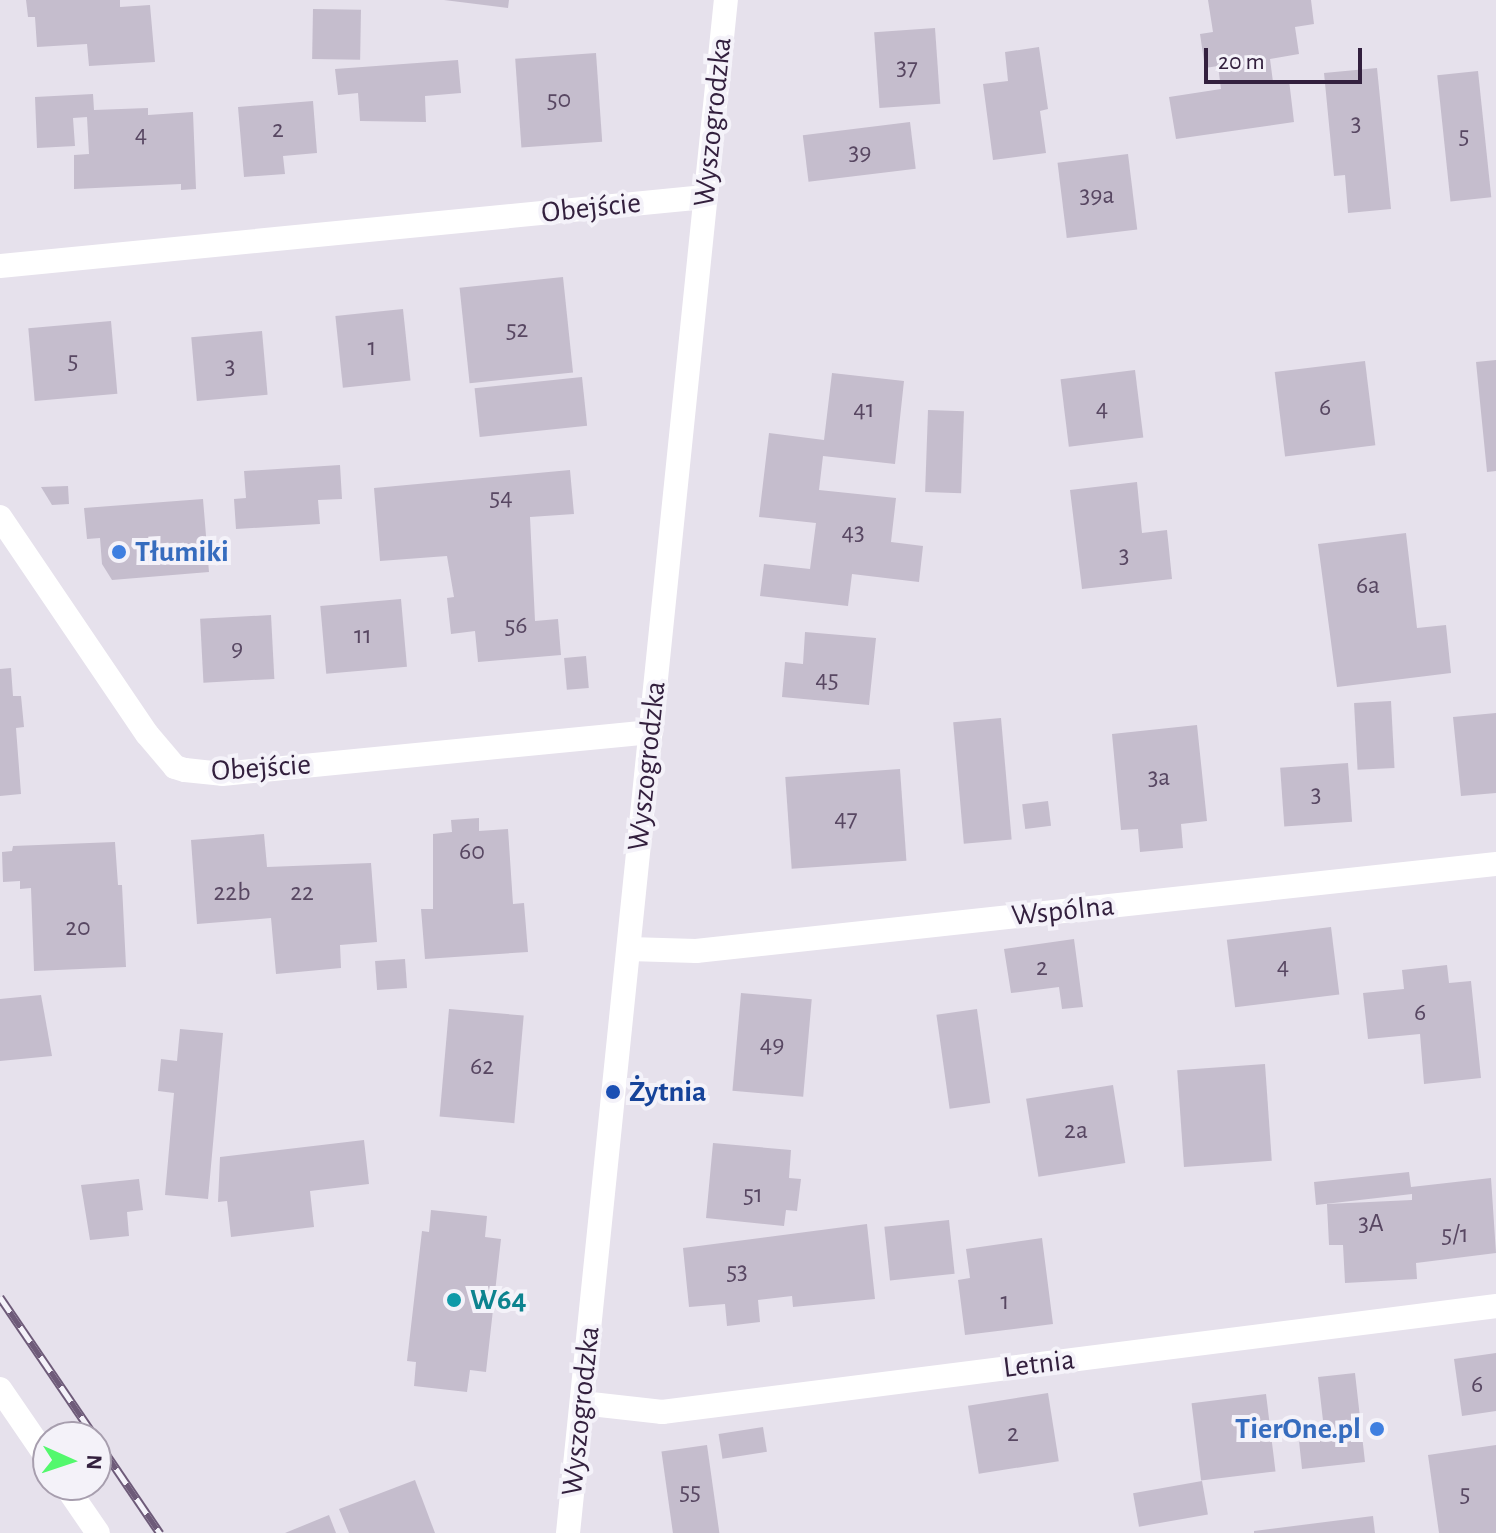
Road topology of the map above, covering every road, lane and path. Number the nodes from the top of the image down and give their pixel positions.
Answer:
1 (726, 0) edge
2 (705, 197) junction
3 (0, 266) edge
4 (0, 517) edge
5 (651, 732) junction
6 (1496, 864) edge
7 (629, 949) junction
8 (1496, 1306) edge
9 (0, 1389) edge
10 (582, 1403) junction
11 (32, 1436) edge
12 (76, 1501) edge
13 (98, 1533) edge
14 (568, 1533) edge

1 - 2 street, Wyszogrodzka
2 - 3 street, Obejście
2 - 5 street, Wyszogrodzka
4 - 5 street, Obejście
5 - 7 street, Wyszogrodzka
6 - 7 street, Wspólna
7 - 10 street, Wyszogrodzka
8 - 10 street, Letnia
9 - 11 street
10 - 14 street, Wyszogrodzka
12 - 13 street

